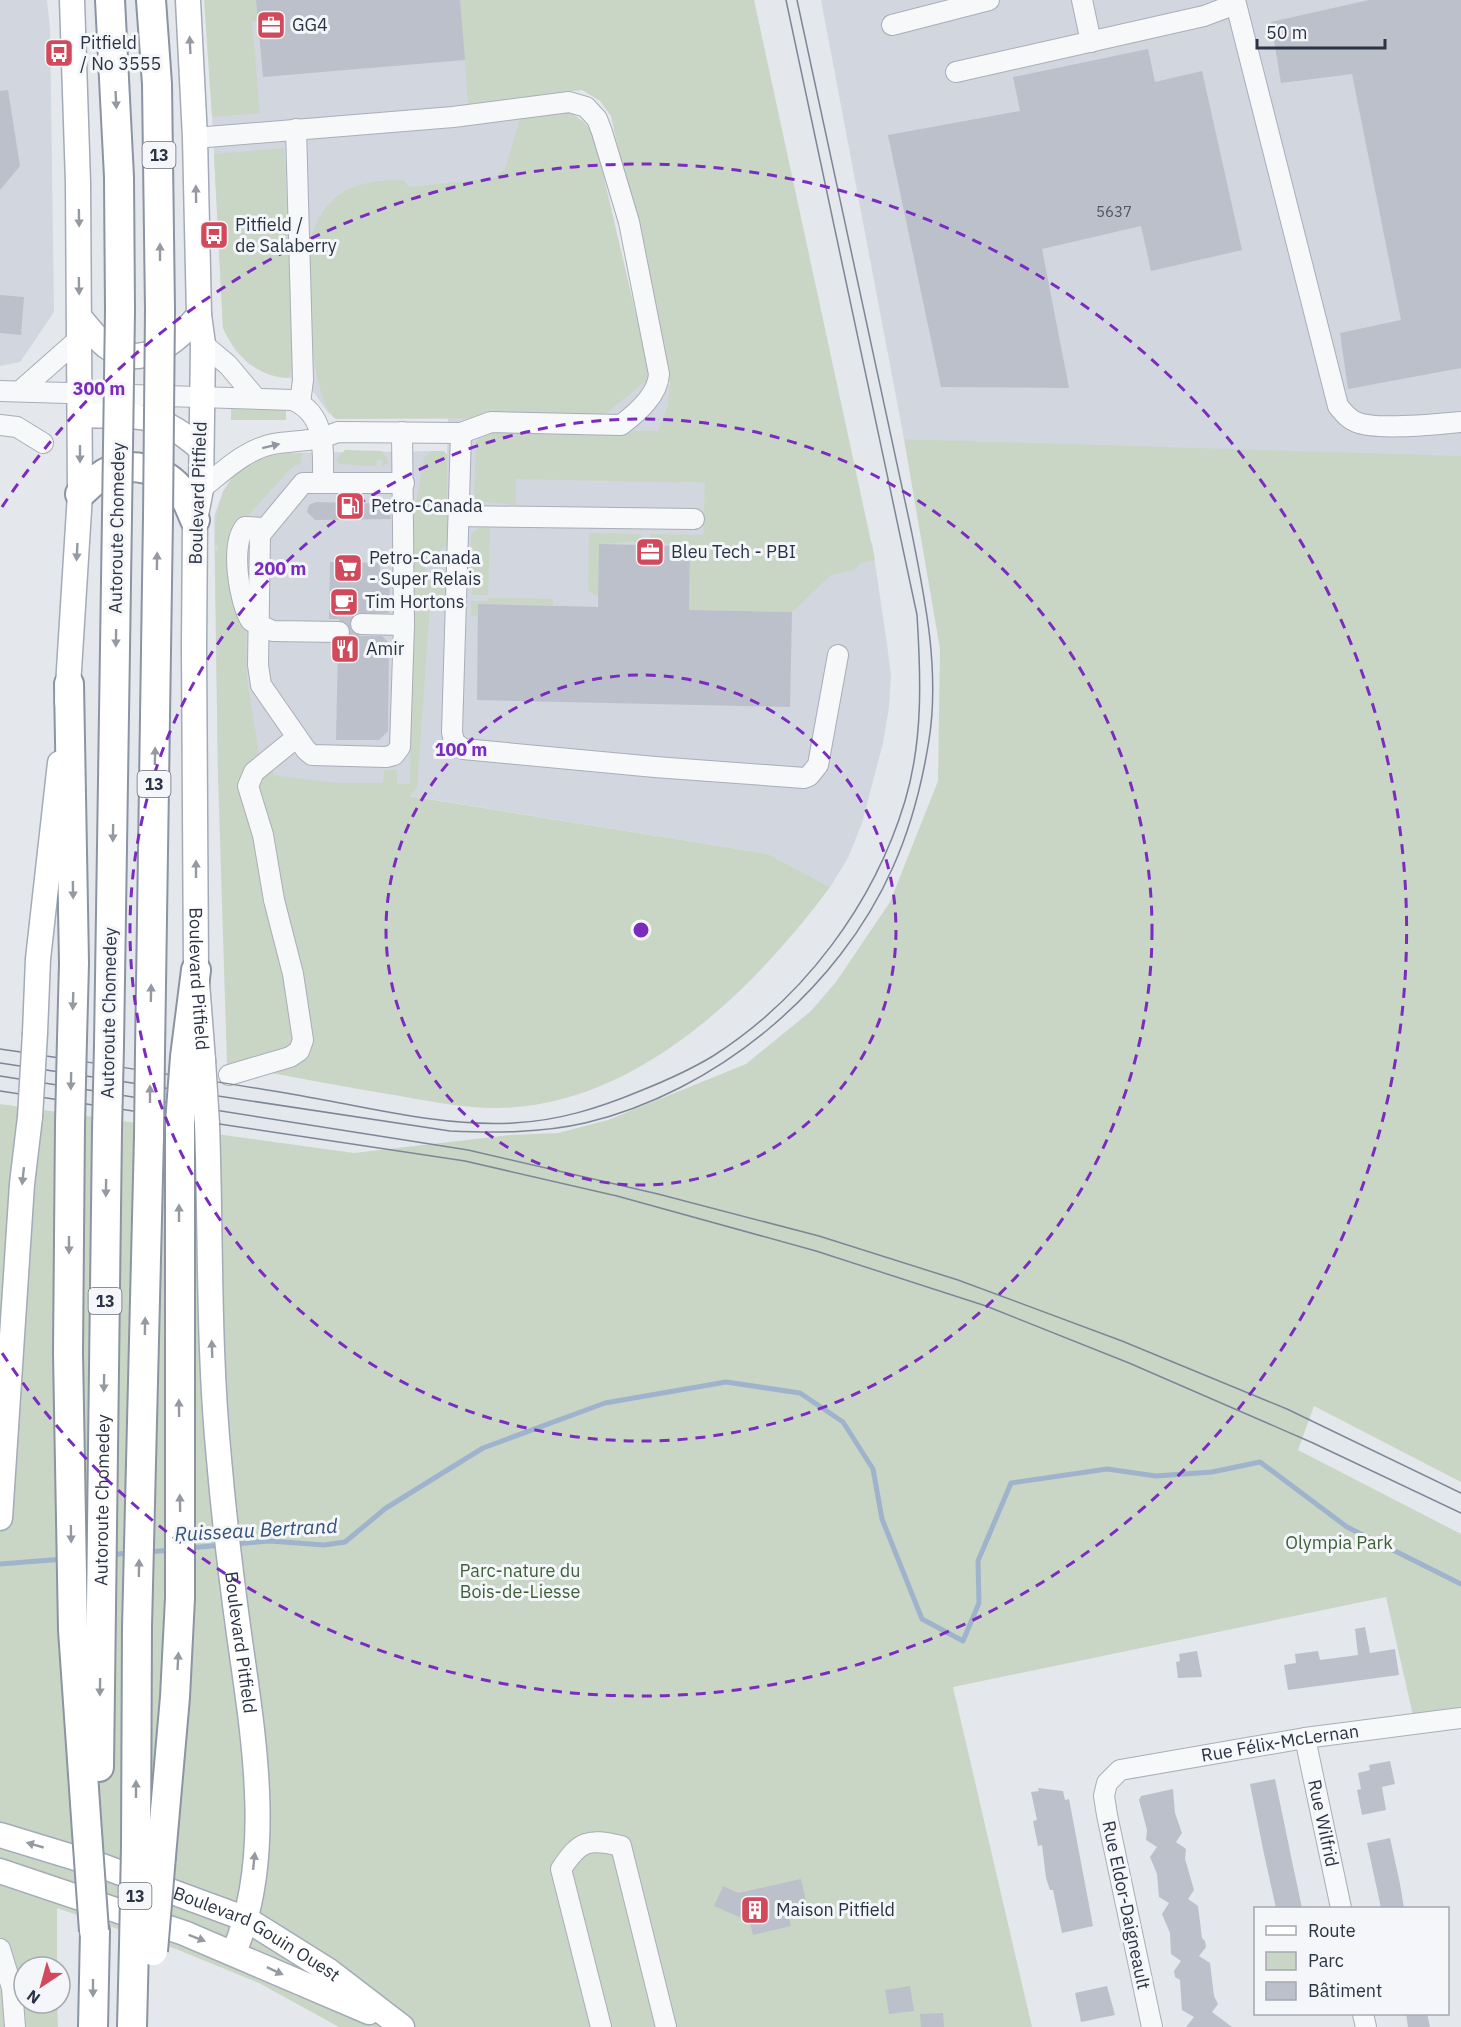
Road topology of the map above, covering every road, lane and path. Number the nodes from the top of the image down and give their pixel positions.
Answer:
1 (72, 0) edge
2 (110, 0) edge
3 (151, 0) edge
4 (188, 0) edge
5 (989, 0) edge
6 (1082, 0) edge
7 (1241, 1) edge
8 (892, 25) dead end
9 (1091, 42) junction
10 (956, 72) dead end
11 (296, 129) junction
12 (195, 138) junction
13 (199, 315) junction
14 (80, 328) junction
15 (203, 344) junction
16 (0, 391) edge
17 (20, 391) junction
18 (202, 396) junction
19 (255, 398) junction
20 (300, 403) junction
21 (80, 404) junction
22 (1461, 422) edge
23 (0, 424) edge
24 (402, 432) junction
25 (461, 433) junction
26 (323, 439) junction
27 (44, 443) dead end
28 (201, 449) junction
29 (322, 482) junction
30 (404, 483) junction
31 (201, 489) junction
32 (80, 494) junction
33 (459, 516) junction
34 (694, 519) dead end
35 (195, 520) junction
36 (258, 626) junction
37 (339, 628) tunnel mouth
38 (361, 628) tunnel mouth
39 (404, 629) junction
40 (838, 656) dead end
41 (69, 684) junction
42 (297, 738) junction
43 (196, 970) joint
44 (194, 1058) junction
45 (230, 1075) dead end
46 (2, 1456) edge
47 (0, 1513) edge
48 (1461, 1718) edge
49 (1305, 1738) junction
50 (1107, 1783) joint
51 (93, 1833) junction
52 (0, 1835) edge
53 (149, 1852) junction
54 (0, 1870) edge
55 (1341, 1907) edge
56 (246, 1919) junction
57 (143, 1948) junction
58 (0, 1949) edge
59 (234, 1952) junction
60 (399, 2025) edge
61 (15, 2027) edge
62 (93, 2027) edge
63 (132, 2027) edge
64 (140, 2027) edge
65 (601, 2027) edge
66 (666, 2027) edge
67 (1152, 2027) edge

1 -> 14 main road
2 -> 51 highway, Autoroute Chomedey / 13, bridge
53 -> 3 highway, 13, bridge
12 -> 4 main road, Boulevard Pitfield
5 - 8 street
6 - 9 street
7 - 9 street
7 - 22 street
9 - 10 street
11 - 12 street
11 - 20 street
11 - 25 street
13 -> 12 main road, Boulevard Pitfield
13 - 14 main road
13 - 15 main road, Boulevard Pitfield
14 - 17 street
14 - 21 main road
15 - 18 main road, Boulevard Pitfield
15 - 19 street
16 - 17 street
17 - 21 street
18 - 19 street
18 - 21 street
18 - 28 main road, Boulevard Pitfield
19 - 20 street
20 - 26 street
21 - 28 main road
21 -> 32 main road
23 - 27 street
24 - 25 street
24 - 26 street
24 - 30 street
25 - 33 street
26 - 29 street
31 -> 26 street
28 - 31 main road, Boulevard Pitfield
29 - 30 street
29 - 36 street
30 - 39 street
31 - 35 main road, Boulevard Pitfield
32 - 35 highway
32 -> 41 main road
33 - 34 street
33 - 40 street
43 -> 35 main road, Boulevard Pitfield
36 - 37 street
36 - 42 street
38 - 39 street
39 - 42 street
41 -> 46 main road, bridge
41 -> 51 highway, bridge
42 - 45 street
43 - 44 highway
53 -> 44 highway, bridge
56 -> 44 main road, Boulevard Pitfield, bridge
46 - 47 main road
48 - 49 street, Rue Félix-McLernan
49 - 50 street, Rue Félix-McLernan
49 - 55 street, Rue Wilfrid
50 - 67 street, Rue Eldor-Daigneault
51 -> 62 highway, Autoroute Chomedey / 13, bridge
56 -> 52 main road, Boulevard Gouin Ouest
53 - 57 highway, 13, bridge
54 -> 59 main road, Boulevard Gouin Ouest
56 - 59 main road, Boulevard Pitfield
56 - 60 main road, Boulevard Gouin Ouest
57 - 63 highway, 13
57 - 64 highway
58 - 61 street
59 -> 60 main road, Boulevard Gouin Ouest
65 - 66 street

